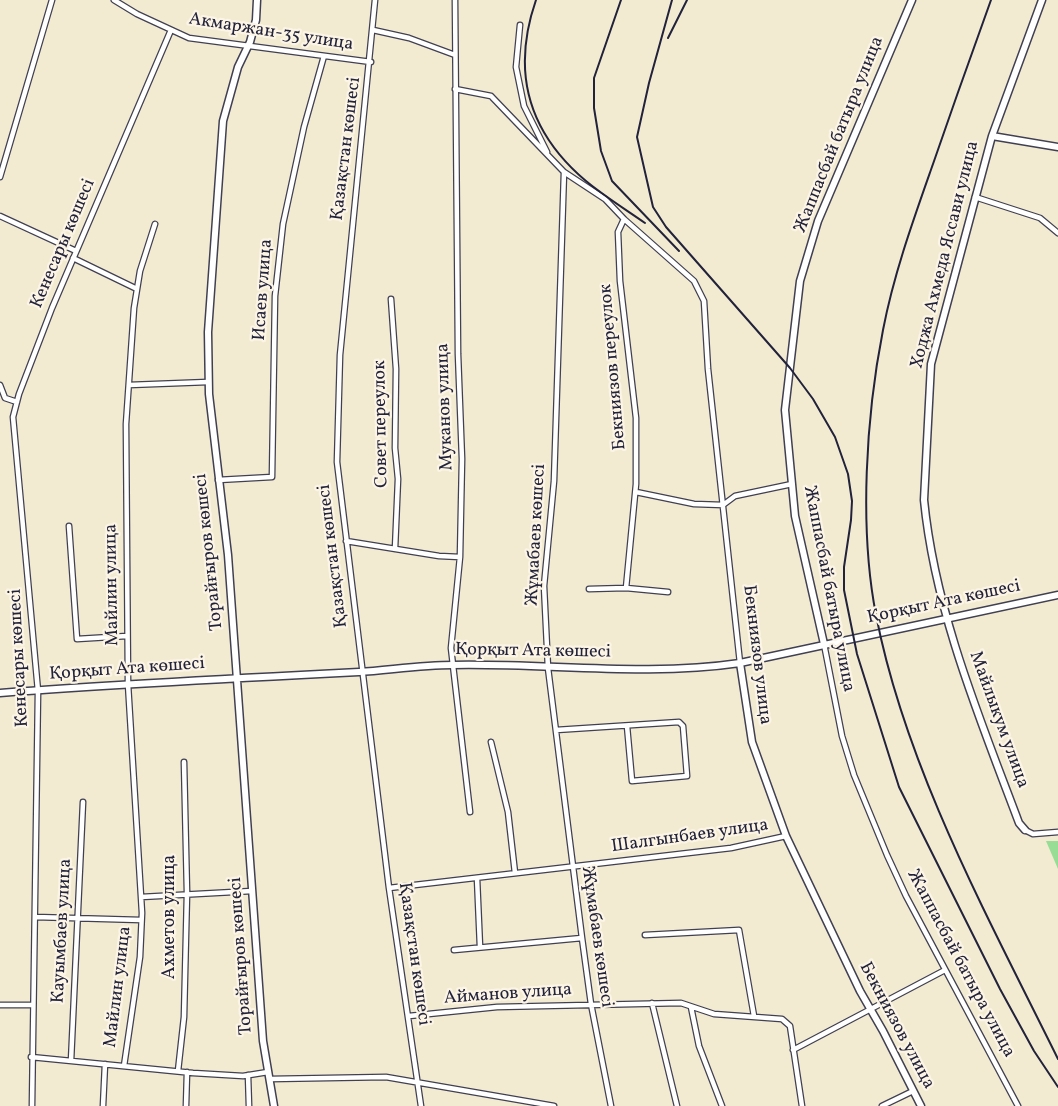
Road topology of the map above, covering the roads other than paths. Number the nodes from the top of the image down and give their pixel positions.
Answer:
1 (52, 0) edge
2 (114, 0) edge
3 (257, 0) edge
4 (375, 0) edge
5 (455, 0) edge
6 (912, 0) edge
7 (1042, 0) edge
8 (520, 25) dead end
9 (171, 30) junction
10 (373, 30) junction
11 (247, 47) junction
12 (455, 55) junction
13 (324, 56) junction
14 (371, 62) junction
15 (455, 89) junction
16 (992, 136) junction
17 (1058, 147) edge
18 (548, 156) junction
19 (564, 172) junction
20 (0, 177) edge
21 (974, 197) junction
22 (0, 216) edge
23 (624, 219) junction
24 (155, 224) dead end
25 (1058, 233) edge
26 (76, 251) junction
27 (73, 258) junction
28 (137, 289) junction
29 (392, 299) dead end
30 (208, 382) junction
31 (0, 385) edge
32 (129, 385) junction
33 (17, 402) junction
34 (218, 480) junction
35 (792, 484) junction
36 (636, 492) junction
37 (723, 506) junction
38 (69, 526) dead end
39 (346, 541) junction
40 (394, 549) junction
41 (460, 558) junction
42 (626, 588) junction
43 (589, 589) dead end
44 (668, 592) dead end
45 (1058, 595) edge
46 (946, 618) junction
47 (128, 636) junction
48 (824, 644) junction
49 (740, 663) junction
50 (453, 665) junction
51 (548, 668) junction
52 (363, 672) junction
53 (236, 678) junction
54 (128, 684) junction
55 (38, 690) junction
56 (0, 694) edge
57 (627, 726) junction
58 (556, 730) junction
59 (491, 742) dead end
60 (184, 762) dead end
61 (83, 802) dead end
62 (470, 812) dead end
63 (1025, 830) joint
64 (1058, 832) edge
65 (786, 836) junction
66 (573, 866) junction
67 (515, 873) junction
68 (477, 878) junction
69 (389, 888) junction
70 (252, 891) junction
71 (187, 893) junction
72 (141, 897) junction
73 (35, 917) junction
74 (78, 918) junction
75 (141, 920) junction
76 (645, 935) dead end
77 (582, 938) junction
78 (480, 947) junction
79 (454, 950) dead end
80 (945, 970) junction
81 (652, 1003) junction
82 (591, 1004) junction
83 (0, 1005) edge
84 (33, 1005) junction
85 (691, 1007) junction
86 (871, 1010) junction
87 (409, 1016) junction
88 (754, 1016) junction
89 (793, 1050) junction
90 (31, 1057) junction
91 (72, 1061) junction
92 (105, 1064) junction
93 (124, 1066) junction
94 (178, 1071) junction
95 (187, 1072) junction
96 (248, 1075) junction
97 (269, 1076) junction
98 (417, 1081) junction
99 (913, 1091) junction
100 (32, 1106) edge
101 (103, 1106) edge
102 (186, 1106) edge
103 (249, 1106) edge
104 (274, 1106) edge
105 (421, 1106) edge
106 (554, 1106) edge
107 (611, 1106) edge
108 (677, 1106) edge
109 (722, 1106) edge
110 (802, 1106) edge
111 (882, 1106) edge
112 (921, 1106) edge
113 (1018, 1106) edge

1 - 20 street
2 - 9 street, Акмаржан-35 улица
3 - 11 street, Торайғыров көшесі
4 - 10 street, Қазақстан көшесі
5 - 12 street, Муканов улица
6 - 35 street, Жаппасбай батыра улица
7 - 16 street, Ходжа Ахмеда Яссави улица
8 - 18 street
9 - 11 street, Акмаржан-35 улица
9 - 26 street, Кенесары көшесі
10 - 12 street
10 - 14 street, Қазақстан көшесі
11 - 13 street, Акмаржан-35 улица
11 - 30 street, Торайғыров көшесі
12 - 15 street, Муканов улица
13 - 14 street, Акмаржан-35 улица
13 - 34 street, Исаев улица
14 - 39 street, Қазақстан көшесі
15 - 18 street, Бекниязов улица
15 - 41 street, Муканов улица
16 - 17 street
16 - 21 street, Ходжа Ахмеда Яссави улица
18 - 19 street, Бекниязов улица
19 - 23 street, Бекниязов улица
19 - 51 street, Жұмабаев көшесі
21 - 25 street
21 - 46 street, Ходжа Ахмеда Яссави улица
22 - 26 street
23 - 36 street, Бекниязов переулок
23 - 37 street, Бекниязов улица
24 - 28 street, Майлин улица
26 - 27 street, Кенесары көшесі
27 - 28 street
27 - 33 street, Кенесары көшесі
28 - 32 street, Майлин улица
29 - 40 street, Совет переулок
30 - 32 street
30 - 34 street, Торайғыров көшесі
31 - 33 street
32 - 47 street, Майлин улица
33 - 55 street, Кенесары көшесі
34 - 53 street, Торайғыров көшесі
35 - 37 street
35 - 48 street, Жаппасбай батыра улица
36 - 37 street
36 - 42 street, Бекниязов переулок
37 - 49 street, Бекниязов улица
38 - 47 street
39 - 40 street
39 - 52 street, Қазақстан көшесі
40 - 41 street
41 - 50 street, Муканов улица
42 - 43 street
42 - 44 street
45 - 46 street, Қорқыт Ата көшесі
46 - 48 street, Қорқыт Ата көшесі
46 - 63 street, Майлыкум улица
47 - 54 street, Майлин улица
48 - 49 street, Қорқыт Ата көшесі
48 - 80 street, Жаппасбай батыра улица
49 - 51 street, Қорқыт Ата көшесі
49 - 65 street, Бекниязов улица
50 - 51 street, Қорқыт Ата көшесі
50 - 52 street, Қорқыт Ата көшесі
50 - 62 street, Муканов улица
51 - 58 street, Жұмабаев көшесі
52 - 53 street, Қорқыт Ата көшесі
52 - 69 street, Қазақстан көшесі
53 - 54 street, Қорқыт Ата көшесі
53 - 70 street, Торайғыров көшесі
54 - 55 street, Қорқыт Ата көшесі
54 - 72 street, Майлин улица
55 - 56 street, Қорқыт Ата көшесі
55 - 73 street, Кенесары көшесі
57 - 57 street
57 - 58 street
58 - 66 street, Жұмабаев көшесі
59 - 67 street
60 - 71 street, Ахметов улица
61 - 74 street, Кауымбаев улица
63 - 64 street
65 - 66 street, Шалгынбаев улица
65 - 86 street, Бекниязов улица
66 - 67 street, Шалгынбаев улица
66 - 77 street, Жұмабаев көшесі
67 - 68 street, Шалгынбаев улица
68 - 69 street, Шалгынбаев улица
68 - 78 street
69 - 87 street, Қазақстан көшесі
70 - 71 street
70 - 97 street, Торайғыров көшесі
71 - 72 street
71 - 94 street, Ахметов улица
72 - 75 street, Майлин улица
73 - 74 street
73 - 84 street, Кенесары көшесі
74 - 75 street
74 - 91 street, Кауымбаев улица
75 - 93 street, Майлин улица
76 - 88 street
77 - 78 street
77 - 82 street, Жұмабаев көшесі
78 - 79 street
80 - 86 street
80 - 113 street, Жаппасбай батыра улица
81 - 82 street, Айманов улица
81 - 85 street, Айманов улица
81 - 108 street
82 - 87 street, Айманов улица
82 - 107 street, Жұмабаев көшесі
83 - 84 street
84 - 90 street, Кенесары көшесі
85 - 88 street, Айманов улица
85 - 109 street
86 - 89 street
86 - 99 street, Бекниязов улица
87 - 98 street, Қазақстан көшесі
88 - 89 street, Айманов улица
89 - 110 street
90 - 91 street
90 - 100 street, Кенесары көшесі
91 - 92 street
92 - 93 street
92 - 101 street, Майлин улица
93 - 94 street
94 - 95 street
95 - 96 street
95 - 102 street
96 - 97 street
96 - 103 street
97 - 98 street
97 - 104 street, Торайғыров көшесі
98 - 105 street, Қазақстан көшесі
98 - 106 street
99 - 111 street
99 - 112 street, Бекниязов улица

